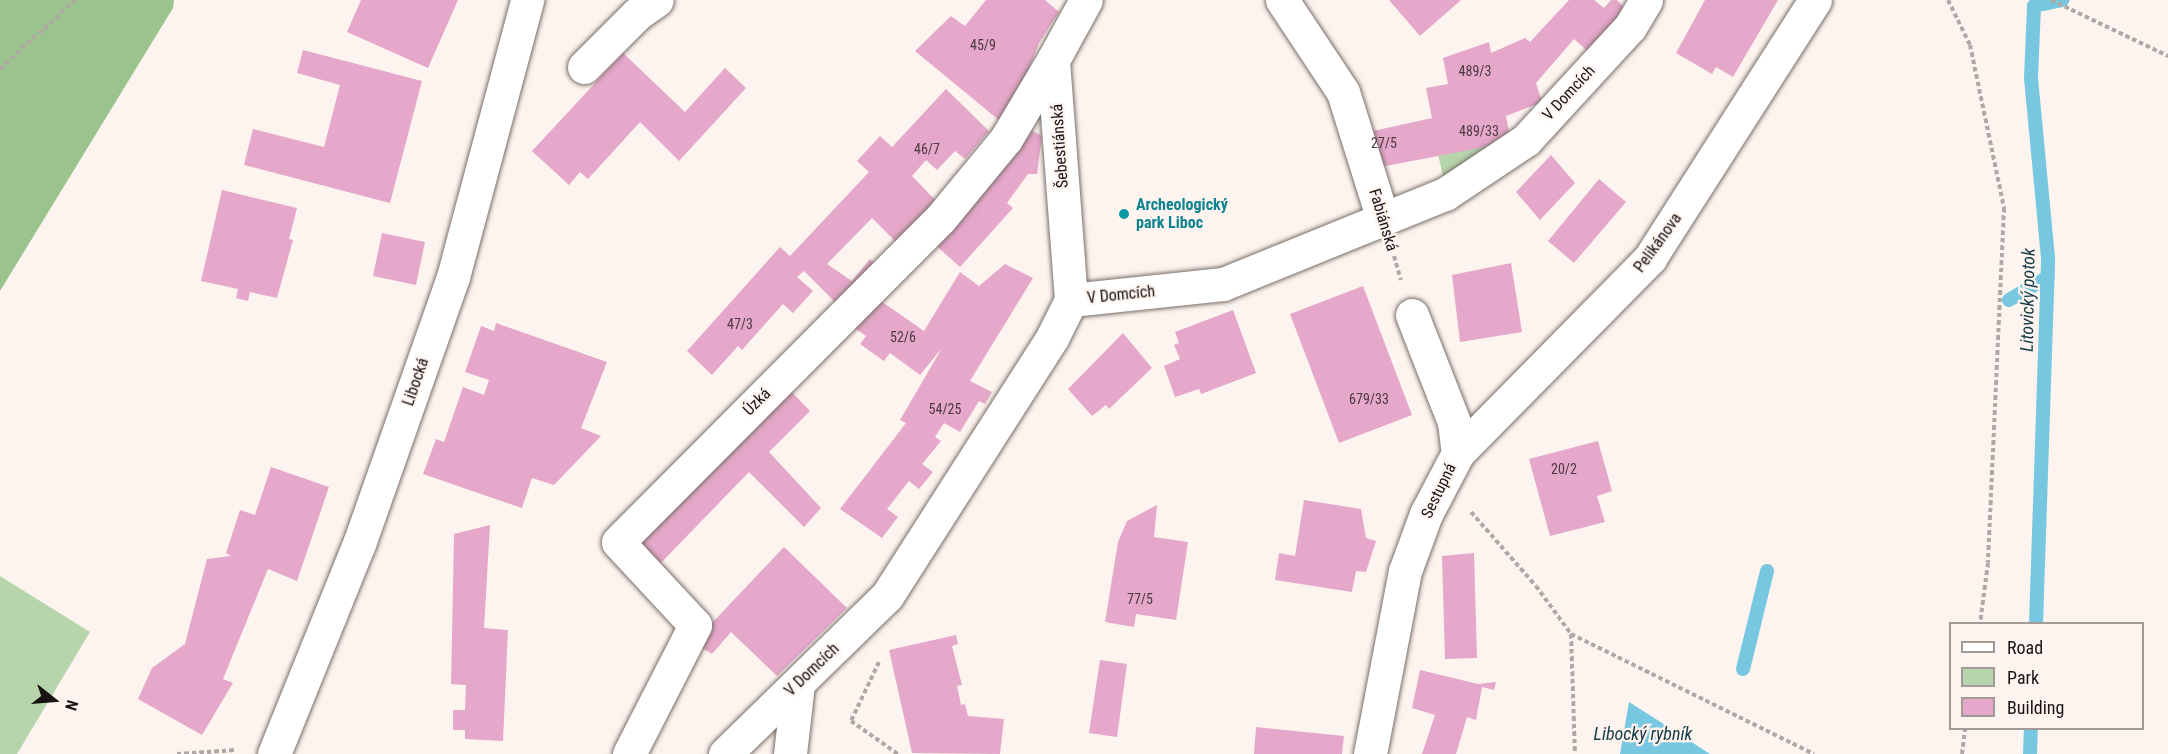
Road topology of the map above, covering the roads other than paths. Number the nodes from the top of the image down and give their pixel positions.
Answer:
1 (527, 0) edge
2 (657, 0) edge
3 (1086, 0) edge
4 (1282, 0) edge
5 (1646, 0) edge
6 (1815, 0) edge
7 (1053, 60) junction
8 (584, 68) dead end
9 (1383, 220) junction
10 (1071, 300) junction
11 (1412, 315) road end
12 (1458, 453) junction
13 (798, 684) junction
14 (274, 754) edge
15 (629, 754) edge
16 (725, 754) edge
17 (790, 754) edge
18 (1370, 754) edge

1 - 14 street, Libocká
2 - 8 street
3 - 7 street
4 - 9 street, Fabiánská
5 - 9 street, V Domcích
6 - 12 street, Pelikánova
7 - 10 street, Šebestiánská
7 - 15 street, Úzká
9 - 10 street, V Domcích
10 - 13 street, V Domcích
11 - 12 street
12 - 18 street, Sestupná
13 - 16 street, V Domcích
13 - 17 street

